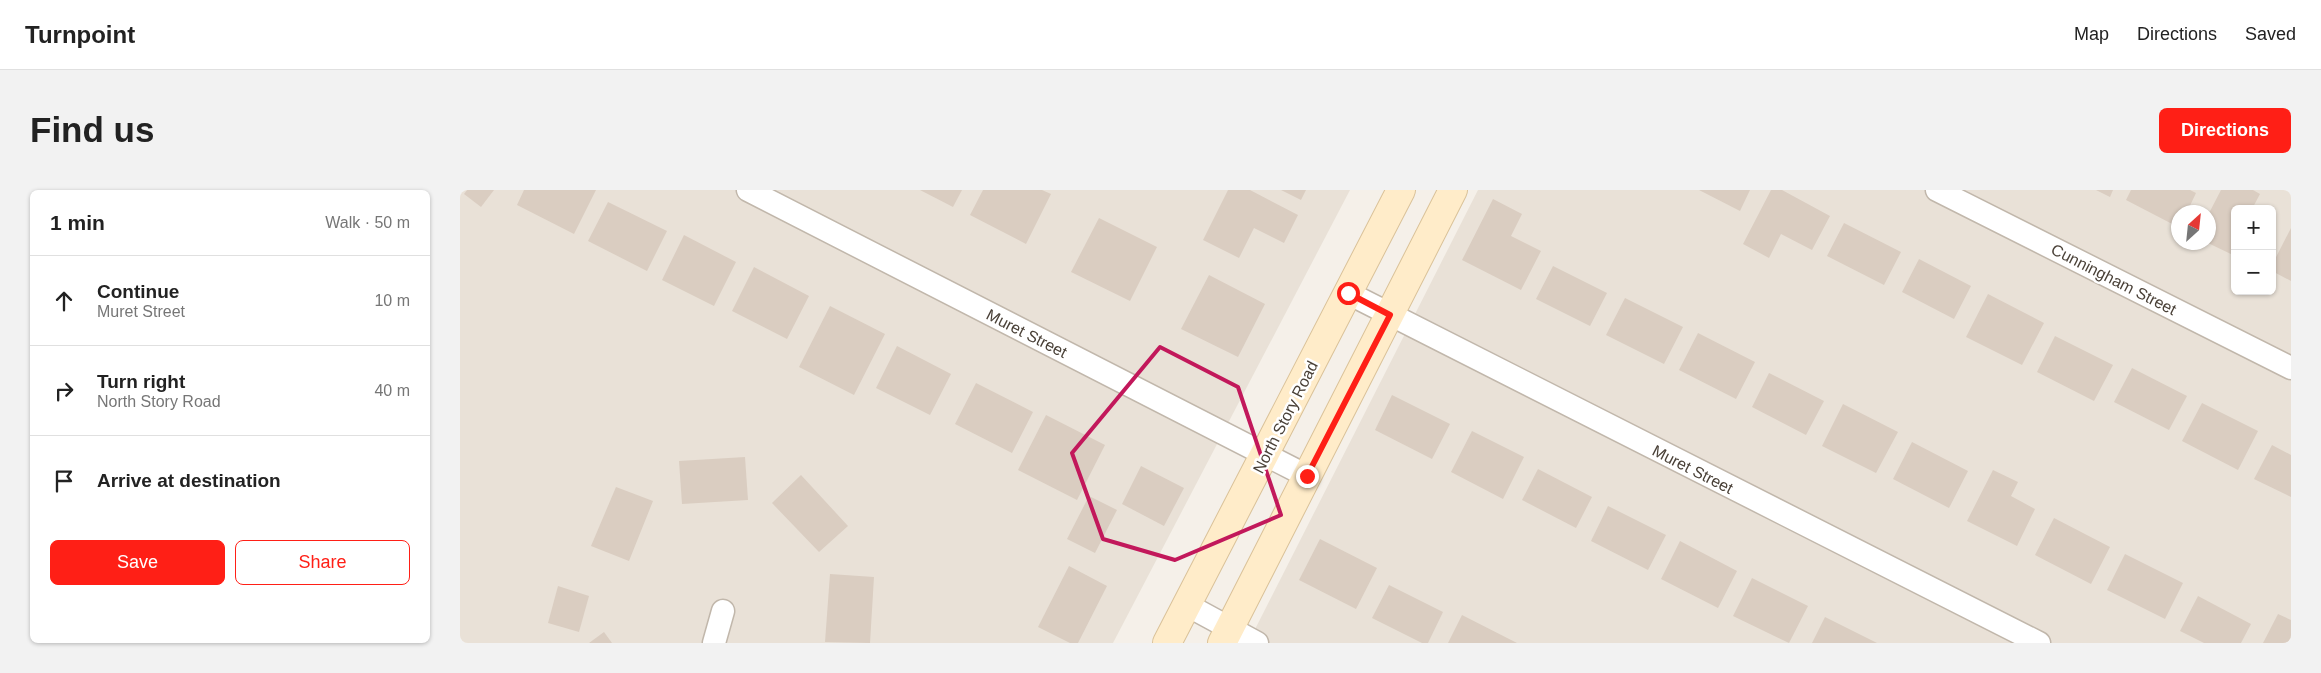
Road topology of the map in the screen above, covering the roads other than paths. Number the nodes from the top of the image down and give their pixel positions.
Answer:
1 (748, 190) edge
2 (1401, 190) edge
3 (1453, 190) edge
4 (1937, 190) edge
5 (1348, 293) junction
6 (1390, 315) junction
7 (2291, 368) edge
8 (1265, 455) junction
9 (1307, 476) junction
10 (1188, 604) junction
11 (723, 611) dead end
12 (1225, 636) edge
13 (714, 643) edge
14 (1167, 643) edge
15 (1257, 643) edge
16 (2039, 643) edge

1 - 8 street, Muret Street
2 - 5 main road, North Story Road
3 - 6 main road
4 - 7 street, Cunningham Street
5 - 6 street, Muret Street
5 - 8 main road, North Story Road
6 - 9 main road
6 - 16 street, Muret Street
8 - 9 street, Muret Street
8 - 10 main road, North Story Road
9 - 12 main road
10 - 12 street
10 - 14 main road, North Story Road
11 - 13 street
12 - 15 street

